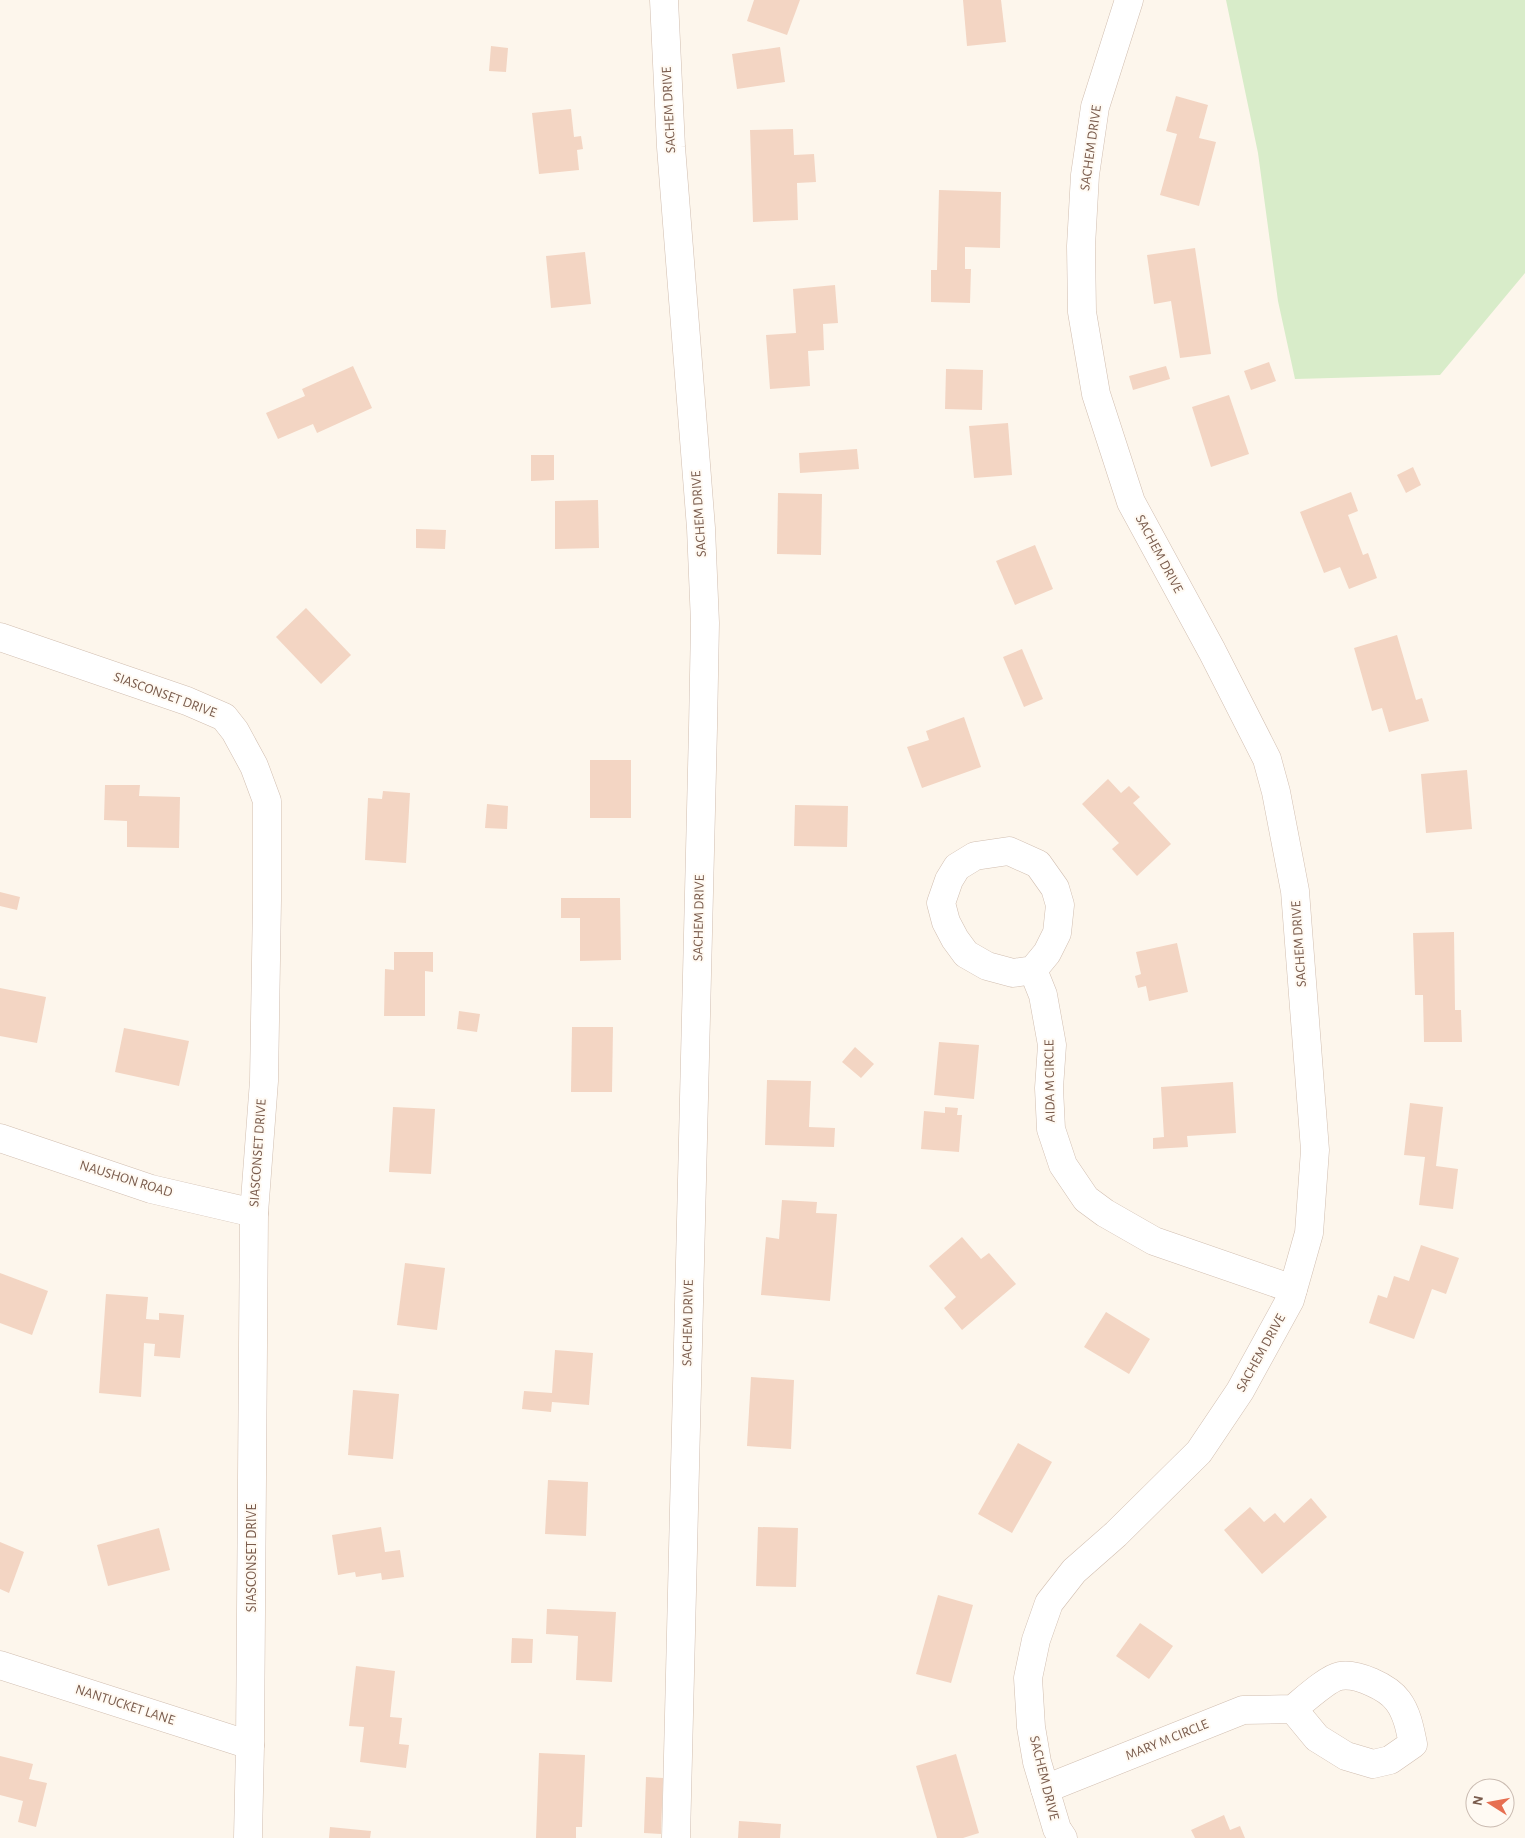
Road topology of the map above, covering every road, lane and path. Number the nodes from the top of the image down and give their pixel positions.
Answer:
1 (664, 0) edge
2 (1129, 0) edge
3 (0, 637) edge
4 (1033, 970) junction
5 (0, 1138) edge
6 (254, 1213) junction
7 (1292, 1289) junction
8 (0, 1665) edge
9 (1293, 1709) dead end
10 (250, 1745) junction
11 (1045, 1790) junction
12 (248, 1838) edge
13 (676, 1838) edge
14 (1063, 1838) edge

1 - 13 street, SACHEM DRIVE
2 - 7 street, SACHEM DRIVE
3 - 6 street, SIASCONSET DRIVE
4 - 4 street
4 - 7 street, AIDA M CIRCLE
5 - 6 street, NAUSHON ROAD
6 - 10 street, SIASCONSET DRIVE
7 - 11 street, SACHEM DRIVE
8 - 10 street, NANTUCKET LANE
9 - 11 street, MARY M CIRCLE
10 - 12 street, SIASCONSET DRIVE
11 - 14 street, SACHEM DRIVE

